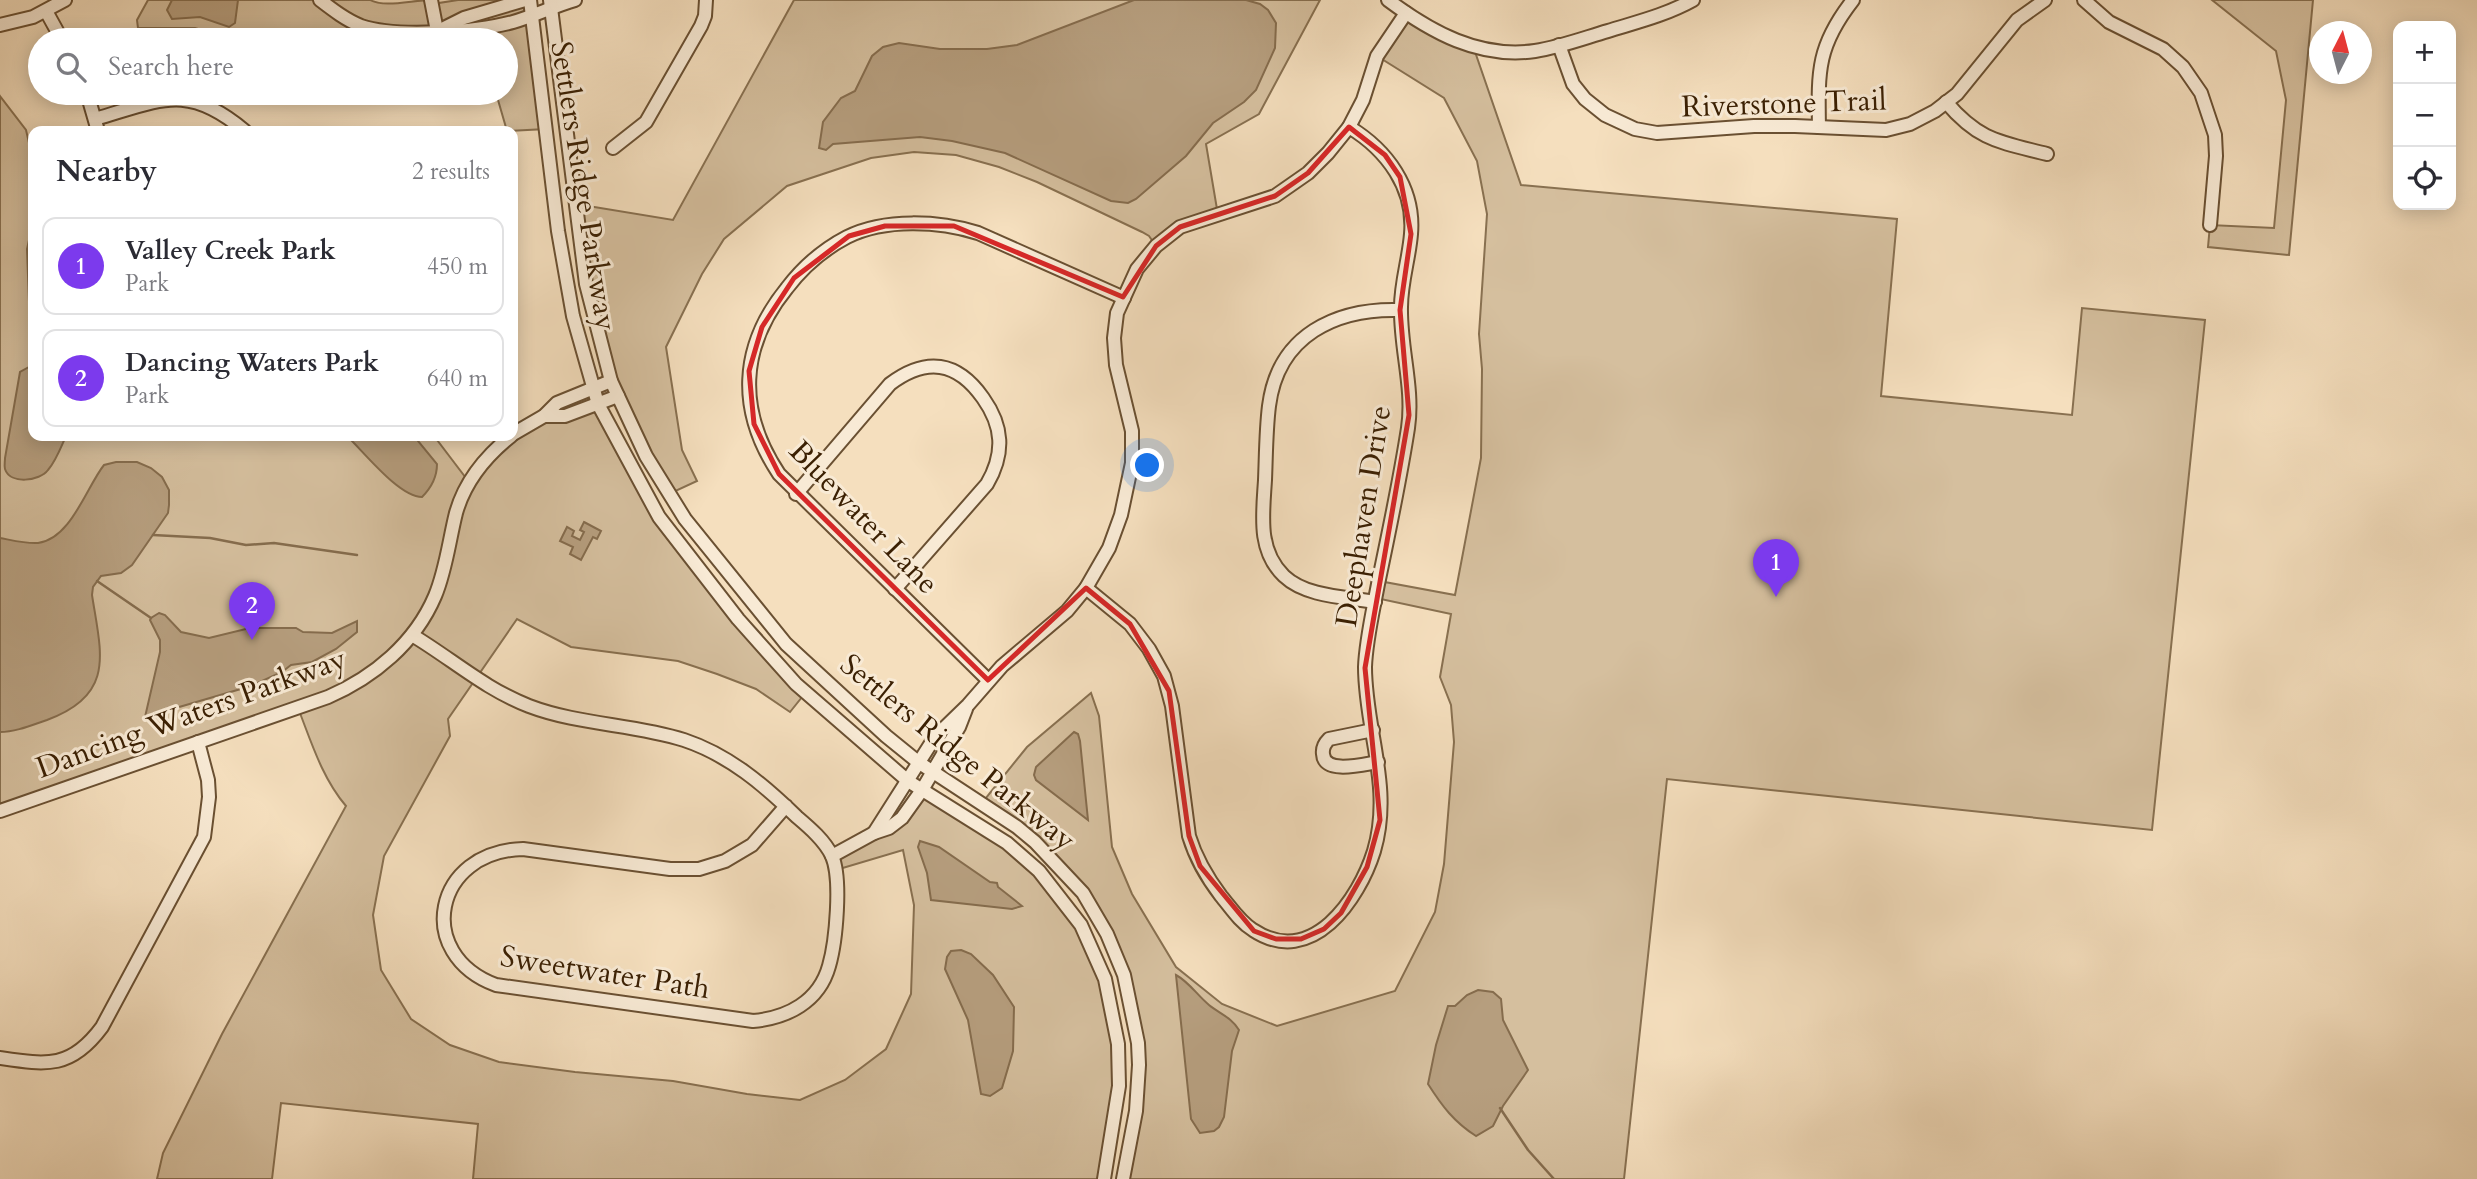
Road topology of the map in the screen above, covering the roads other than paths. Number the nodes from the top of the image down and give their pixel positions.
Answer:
1 (65, 0) edge
2 (320, 0) edge
3 (431, 0) edge
4 (528, 0) edge
5 (575, 0) edge
6 (706, 0) edge
7 (1388, 0) edge
8 (1693, 0) edge
9 (1853, 0) edge
10 (2045, 0) edge
11 (2084, 0) edge
12 (551, 4) edge
13 (46, 12) junction
14 (1406, 13) junction
15 (531, 16) junction
16 (0, 25) edge
17 (55, 28) edge
18 (375, 28) edge
19 (436, 28) edge
20 (443, 28) edge
21 (487, 28) edge
22 (1559, 45) junction
23 (1946, 102) junction
24 (91, 105) edge
25 (148, 105) edge
26 (209, 105) edge
27 (97, 125) edge
28 (239, 126) edge
29 (1349, 127) junction
30 (1819, 127) junction
31 (612, 148) dead end
32 (2047, 154) dead end
33 (2210, 225) dead end
34 (1124, 298) junction
35 (1401, 310) junction
36 (611, 381) junction
37 (593, 388) junction
38 (618, 396) junction
39 (598, 404) junction
40 (544, 416) junction
41 (518, 428) edge
42 (503, 441) edge
43 (796, 494) junction
44 (1086, 588) junction
45 (895, 589) junction
46 (1375, 603) junction
47 (412, 635) junction
48 (988, 680) junction
49 (968, 705) junction
50 (1373, 730) junction
51 (198, 742) junction
52 (918, 762) junction
53 (1378, 762) junction
54 (932, 772) junction
55 (908, 781) junction
56 (922, 790) junction
57 (786, 806) junction
58 (0, 811) edge
59 (874, 833) junction
60 (832, 856) junction
61 (0, 1058) edge
62 (1104, 1179) edge
63 (1124, 1179) edge

1 - 13 street
2 - 18 street
3 - 19 street
4 - 15 street, Settlers Ridge Parkway
4 - 20 street
5 - 12 street
6 - 31 street
7 - 14 street
8 - 22 street
9 - 30 street
10 - 23 street, Riverstone Trail
11 - 33 street
12 - 15 street
12 - 36 street, Settlers Ridge Parkway
13 - 16 street
13 - 17 street
14 - 22 street
14 - 29 street
15 - 21 street
15 - 37 street, Settlers Ridge Parkway
22 - 30 street, Riverstone Trail
23 - 30 street, Riverstone Trail
23 - 32 street
24 - 27 street
25 - 27 street
26 - 28 street
29 - 34 street
29 - 35 street, Deephaven Drive
34 - 43 street, Bluewater Lane
34 - 44 street
35 - 46 street, Deephaven Drive
35 - 46 street
36 - 37 street, Dancing Waters Parkway
36 - 38 street, Settlers Ridge Parkway
37 - 39 street, Settlers Ridge Parkway
37 - 40 street, Dancing Waters Parkway
38 - 39 street, Dancing Waters Parkway
38 - 52 street, Settlers Ridge Parkway
39 - 40 street, Dancing Waters Parkway
39 - 55 street, Settlers Ridge Parkway
40 - 41 street, Dancing Waters Parkway
42 - 47 street, Dancing Waters Parkway
43 - 45 street, Bluewater Lane
43 - 45 street
44 - 48 street
44 - 53 street, Deephaven Drive
45 - 48 street, Bluewater Lane
46 - 50 street, Deephaven Drive
47 - 51 street, Dancing Waters Parkway
47 - 57 street, Sweetwater Path
48 - 49 street
49 - 52 street
49 - 54 street
50 - 53 street, Deephaven Drive
50 - 53 street
51 - 58 street, Dancing Waters Parkway
51 - 61 street
52 - 54 street, Settlers Ridge Parkway
52 - 55 street
54 - 56 street
54 - 63 street, Settlers Ridge Parkway
55 - 56 street, Settlers Ridge Parkway
55 - 59 street
56 - 59 street
56 - 62 street, Settlers Ridge Parkway
57 - 60 street, Sweetwater Path
57 - 60 street, Sweetwater Path
59 - 60 street

